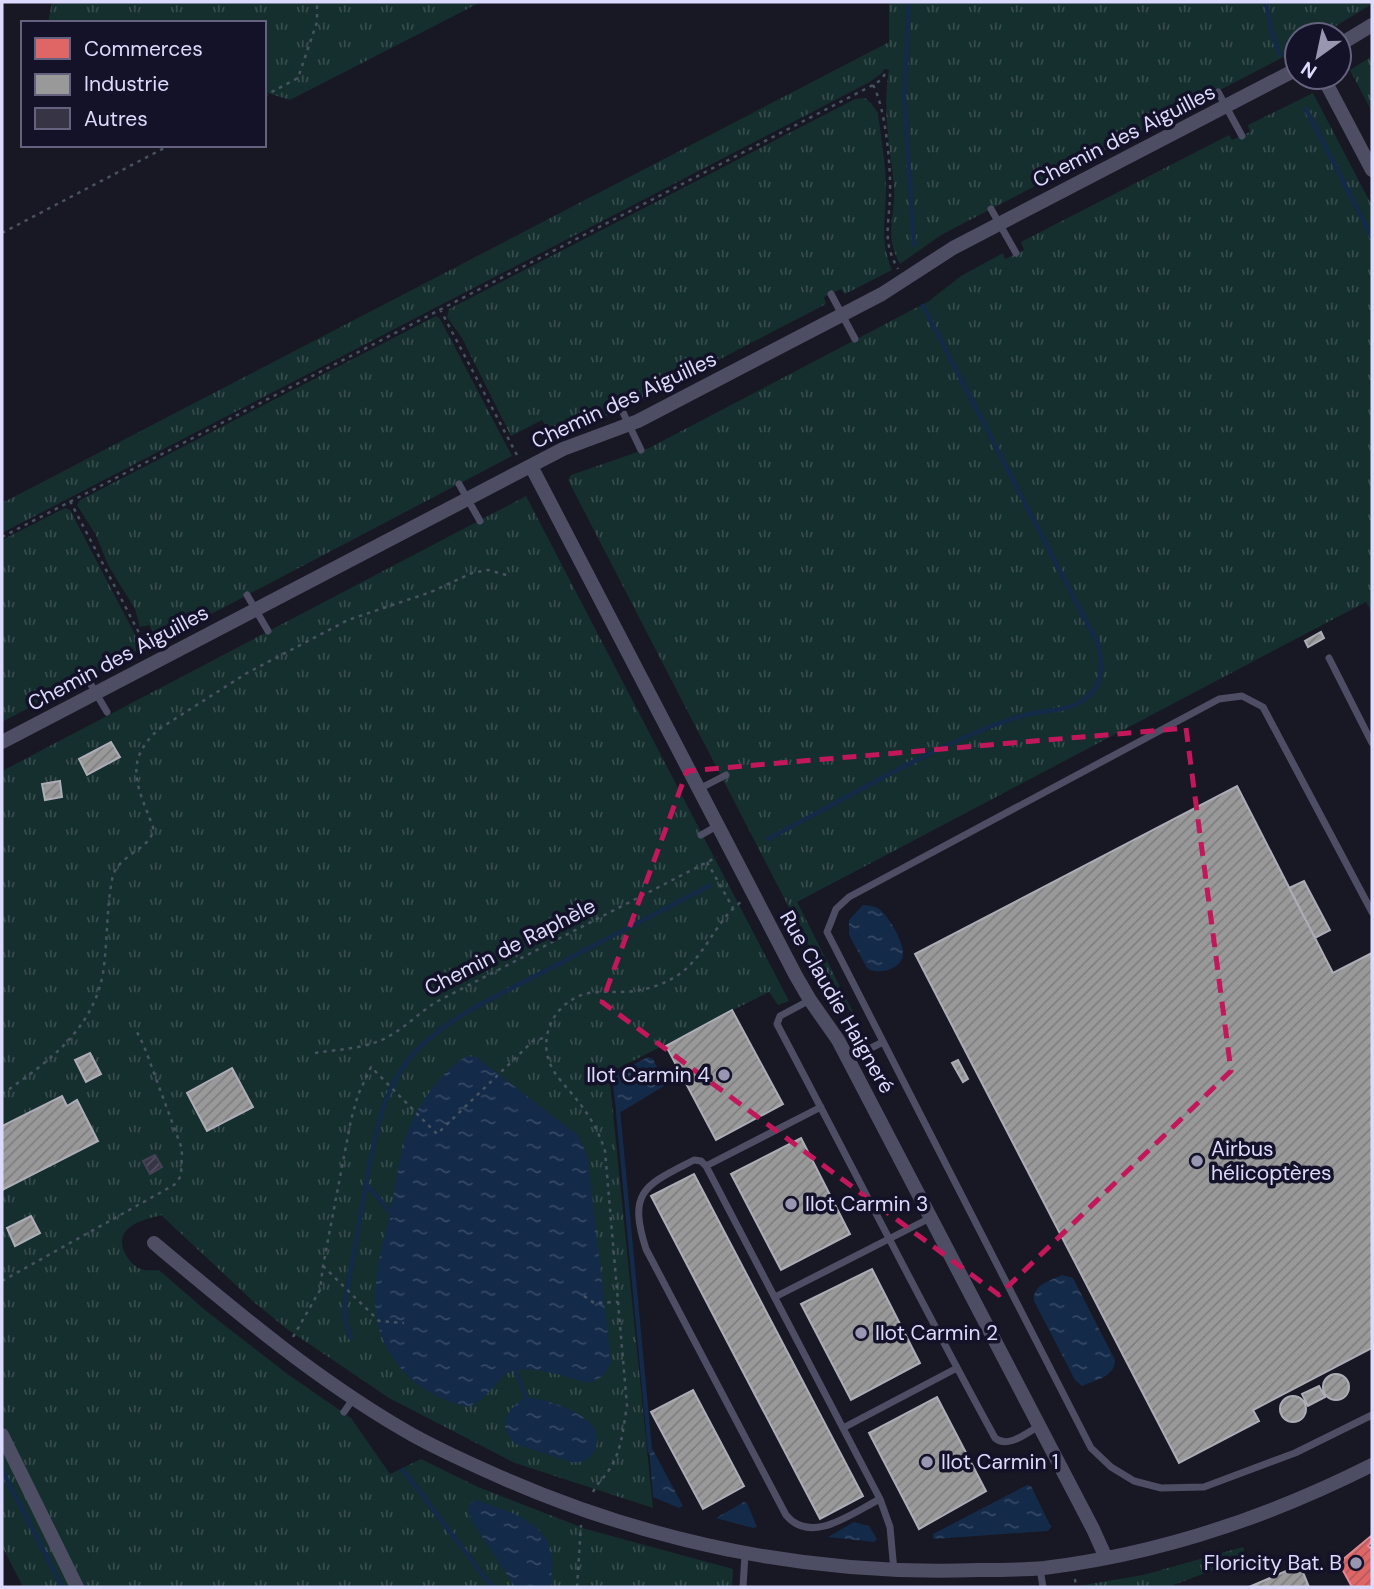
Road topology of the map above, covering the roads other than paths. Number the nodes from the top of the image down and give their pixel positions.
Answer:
1 (1372, 25) edge
2 (1353, 37) edge
3 (1283, 76) edge
4 (1330, 91) edge
5 (1218, 92) dead end
6 (1226, 106) junction
7 (1242, 136) dead end
8 (1372, 170) edge
9 (991, 209) dead end
10 (1000, 224) junction
11 (1016, 253) dead end
12 (831, 294) dead end
13 (842, 315) junction
14 (855, 339) dead end
15 (619, 404) dead end
16 (629, 425) junction
17 (641, 450) dead end
18 (531, 466) junction
19 (459, 484) dead end
20 (467, 499) junction
21 (480, 521) dead end
22 (247, 595) dead end
23 (256, 610) junction
24 (268, 631) dead end
25 (1329, 659) dead end
26 (87, 678) dead end
27 (96, 693) junction
28 (107, 712) dead end
29 (2, 742) edge
30 (1372, 743) edge
31 (726, 775) dead end
32 (699, 789) junction
33 (718, 826) junction
34 (701, 835) dead end
35 (1372, 912) edge
36 (810, 1000) junction
37 (883, 1042) junction
38 (849, 1059) junction
39 (821, 1107) junction
40 (706, 1166) junction
41 (930, 1217) junction
42 (890, 1237) junction
43 (154, 1243) dead end
44 (775, 1297) junction
45 (957, 1368) junction
46 (353, 1399) junction
47 (344, 1412) dead end
48 (1372, 1415) edge
49 (1039, 1426) junction
50 (843, 1428) junction
51 (2, 1435) edge
52 (1372, 1465) edge
53 (880, 1499) junction
54 (745, 1554) junction
55 (1106, 1558) junction
56 (1040, 1568) junction
57 (894, 1571) junction
58 (77, 1587) edge
59 (743, 1587) edge
60 (1043, 1587) edge

1 - 2 street
3 - 6 street, Chemin des Aiguilles
4 - 8 street
5 - 6 lane
6 - 7 lane
6 - 10 street, Chemin des Aiguilles
9 - 10 lane
10 - 11 lane
10 - 13 street, Chemin des Aiguilles
12 - 13 lane
13 - 14 lane
13 - 16 street, Chemin des Aiguilles
15 - 16 lane
16 - 17 lane
16 - 18 street, Chemin des Aiguilles
18 - 20 street, Chemin des Aiguilles
18 - 32 street, Rue Claudie Haigneré
19 - 20 lane
20 - 21 lane
20 - 23 street, Chemin des Aiguilles
22 - 23 lane
23 - 24 lane
23 - 27 street, Chemin des Aiguilles
25 - 30 lane
26 - 27 lane
27 - 28 lane
27 - 29 street, Chemin des Aiguilles
31 - 32 lane
32 - 33 street, Rue Claudie Haigneré
33 - 34 lane
33 - 36 street, Rue Claudie Haigneré
35 - 37 lane
36 - 38 street, Rue Claudie Haigneré
36 - 39 lane
37 - 38 lane
37 - 48 lane
38 - 41 street, Rue Claudie Haigneré
39 - 40 lane
39 - 42 lane
40 - 44 lane
40 - 53 lane
41 - 42 lane
41 - 49 street, Rue Claudie Haigneré
42 - 44 lane
42 - 45 lane
43 - 46 street
44 - 50 lane
45 - 49 lane
45 - 50 lane
46 - 47 lane
46 - 54 street
49 - 55 street, Rue Claudie Haigneré
50 - 53 lane
51 - 58 street
52 - 55 street
53 - 57 lane
54 - 57 street
54 - 59 lane
55 - 56 street
56 - 57 street
56 - 60 lane

